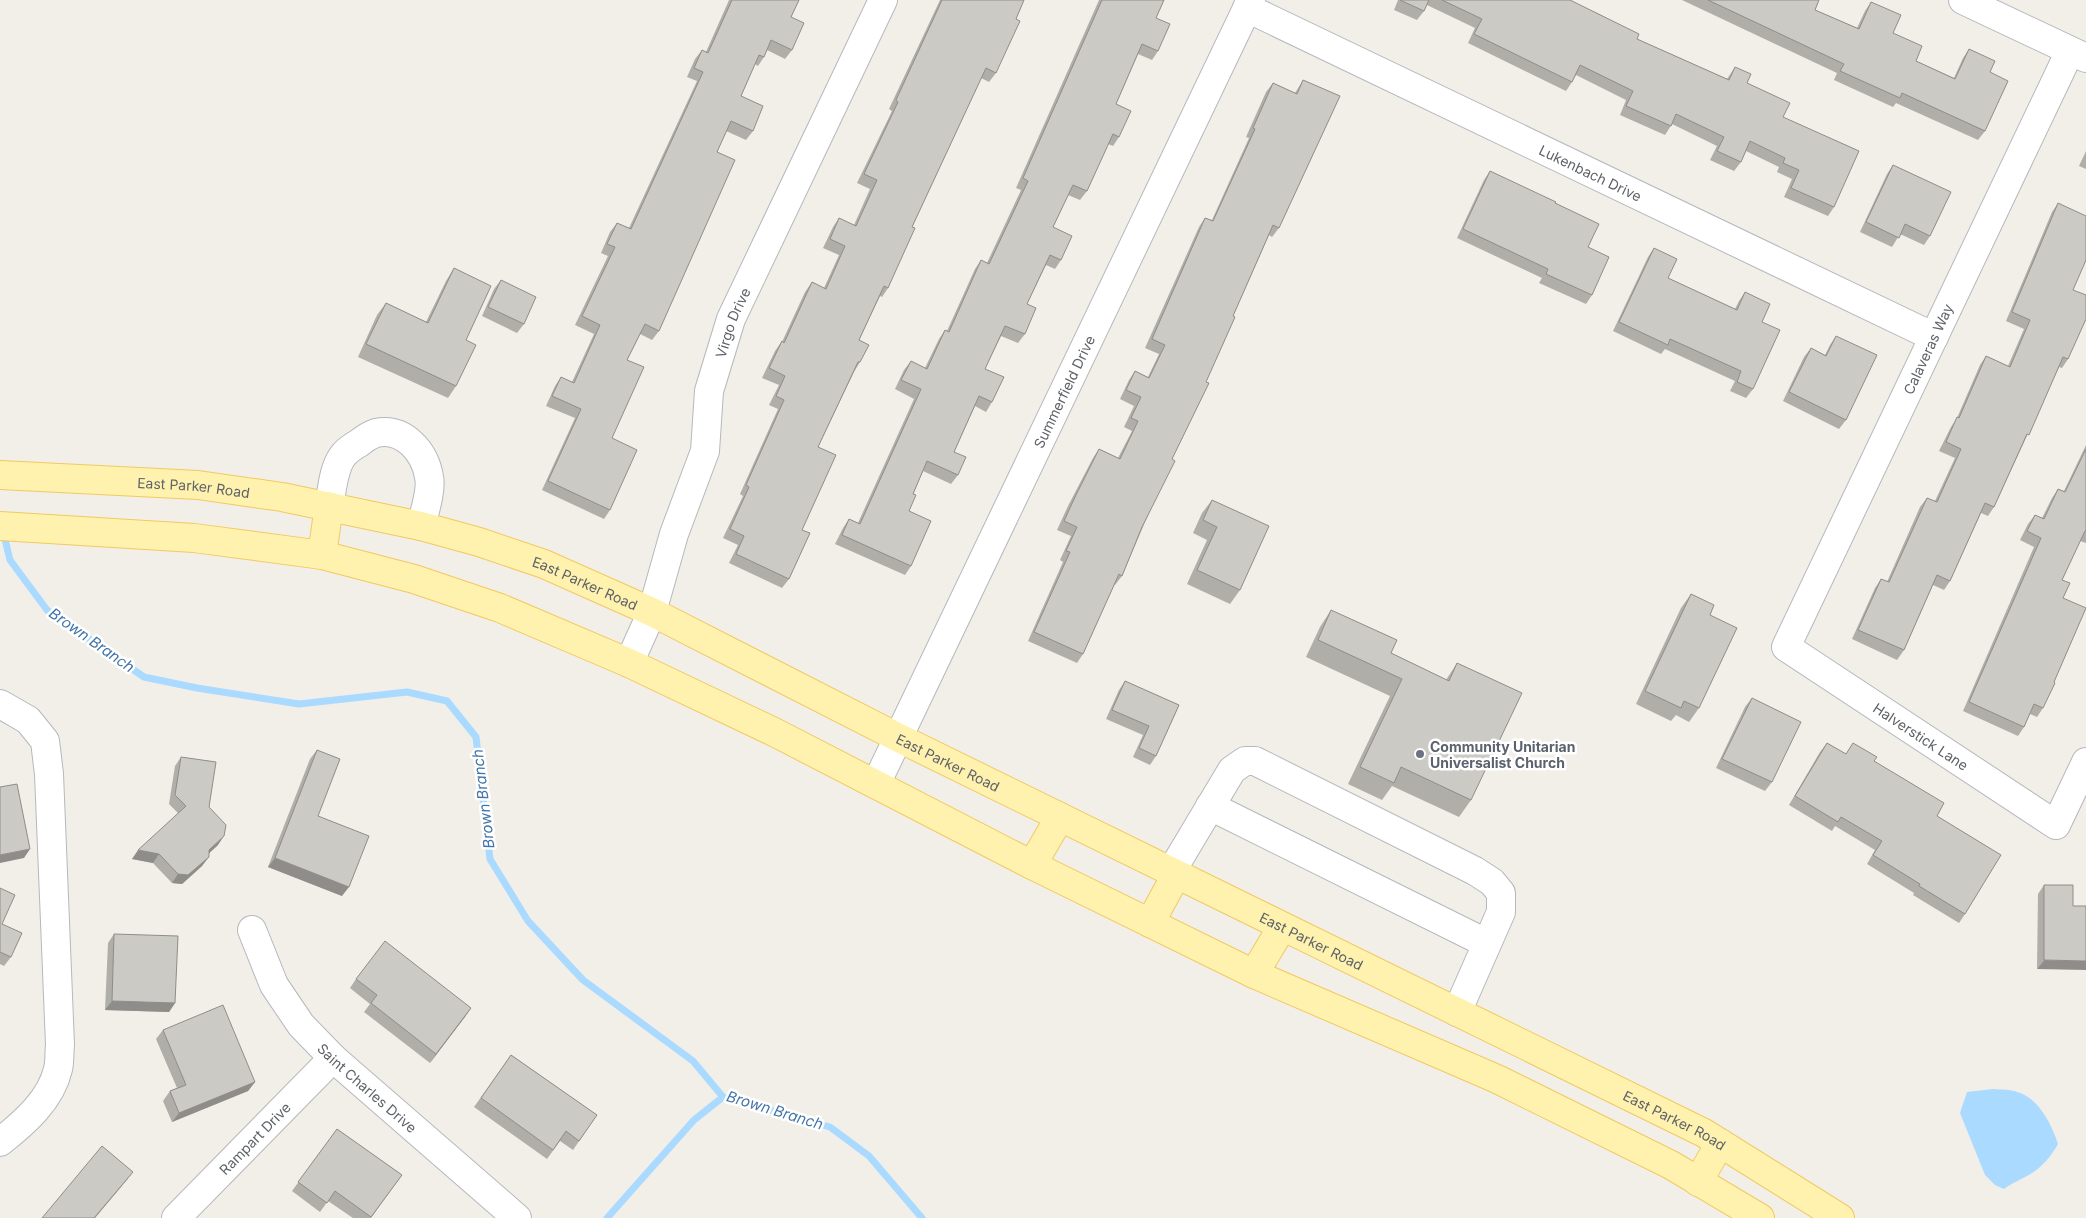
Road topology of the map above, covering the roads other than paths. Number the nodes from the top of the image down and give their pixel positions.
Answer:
1 (883, 0) edge
2 (1963, 0) edge
3 (1249, 4) edge
4 (2078, 55) edge
5 (1934, 337) junction
6 (10, 475) edge
7 (329, 506) junction
8 (0, 526) edge
9 (421, 526) junction
10 (322, 555) junction
11 (652, 612) junction
12 (1786, 647) joint
13 (629, 663) junction
14 (0, 704) edge
15 (897, 737) junction
16 (2086, 762) edge
17 (876, 784) junction
18 (1210, 806) junction
19 (1060, 817) junction
20 (1032, 865) junction
21 (1174, 873) junction
22 (1150, 923) junction
23 (1282, 927) junction
24 (252, 930) dead end
25 (1486, 943) junction
26 (1254, 974) junction
27 (1457, 1012) junction
28 (1513, 1039) junction
29 (333, 1058) junction
30 (1497, 1080) junction
31 (0, 1142) edge
32 (1720, 1143) junction
33 (1698, 1182) junction
34 (176, 1218) edge
35 (517, 1218) edge
36 (1760, 1218) edge
37 (1840, 1218) edge

1 - 11 street, Virgo Drive
2 - 4 street
3 - 5 street, Lukenbach Drive
3 - 15 street, Summerfield Drive
4 - 5 street, Calaveras Way
5 - 12 street, Calaveras Way
6 - 7 main road, East Parker Road
7 - 9 main road, East Parker Road
7 - 9 street
7 - 10 main road
8 - 10 main road
9 - 11 main road, East Parker Road
10 - 13 main road
11 - 13 street, Virgo Drive
11 - 15 main road, East Parker Road
12 - 16 street, Halverstick Lane
13 - 17 main road
14 - 31 street
15 - 17 street, Summerfield Drive
15 - 19 main road, East Parker Road
17 - 20 main road
18 - 21 street
18 - 25 street
18 - 25 street
19 - 20 main road
19 - 21 main road, East Parker Road
20 - 22 main road
21 - 22 main road
21 - 23 main road, East Parker Road
22 - 26 main road
23 - 26 main road
23 - 27 main road, East Parker Road
24 - 29 street, Saint Charles Drive
25 - 27 street
26 - 30 main road
27 - 28 main road, East Parker Road
28 - 30 main road
28 - 32 main road, East Parker Road
29 - 34 street, Rampart Drive
29 - 35 street, Saint Charles Drive
30 - 33 main road
32 - 33 main road
32 - 37 main road, East Parker Road
33 - 36 main road

